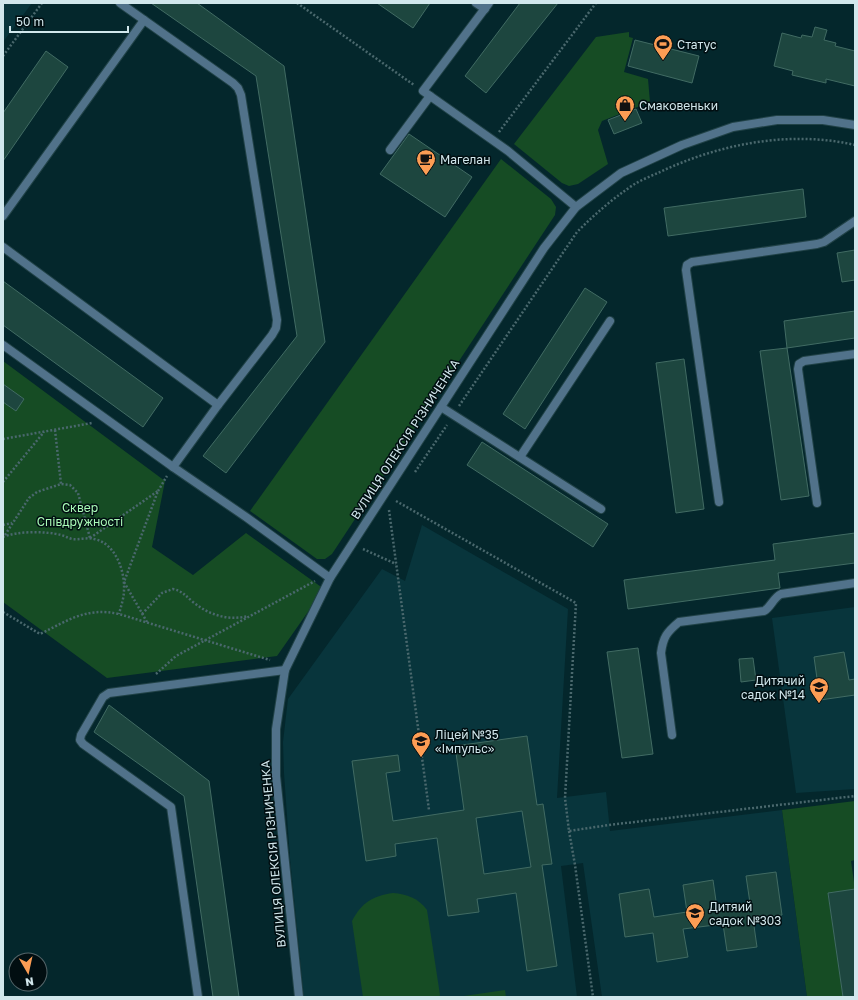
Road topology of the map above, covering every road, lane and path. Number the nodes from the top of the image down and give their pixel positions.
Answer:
1 (42, 3) edge
2 (120, 3) edge
3 (297, 3) edge
4 (476, 3) edge
5 (596, 3) edge
6 (487, 6) edge
7 (144, 20) junction
8 (3, 56) edge
9 (423, 90) junction
10 (430, 96) junction
11 (855, 125) edge
12 (492, 140) junction
13 (855, 145) edge
14 (390, 150) dead end
15 (576, 207) junction
16 (3, 216) edge
17 (855, 221) edge
18 (3, 247) edge
19 (610, 321) dead end
20 (3, 345) edge
21 (855, 354) edge
22 (218, 405) junction
23 (441, 407) junction
24 (453, 415) junction
25 (108, 420) junction
26 (55, 430) junction
27 (44, 432) junction
28 (3, 439) edge
29 (520, 457) junction
30 (173, 467) junction
31 (413, 474) dead end
32 (3, 482) edge
33 (61, 484) junction
34 (158, 491) junction
35 (719, 502) dead end
36 (817, 503) dead end
37 (601, 509) dead end
38 (389, 510) junction
39 (385, 516) dead end
40 (12, 523) junction
41 (3, 525) edge
42 (4, 536) edge
43 (90, 538) junction
44 (359, 555) dead end
45 (396, 564) junction
46 (326, 575) junction
47 (124, 582) junction
48 (855, 583) edge
49 (3, 612) edge
50 (119, 614) junction
51 (142, 614) junction
52 (253, 615) junction
53 (147, 622) junction
54 (206, 640) junction
55 (273, 660) dead end
56 (285, 670) junction
57 (156, 675) dead end
58 (672, 735) dead end
59 (855, 796) edge
60 (429, 810) dead end
61 (569, 831) junction
62 (198, 997) edge
63 (299, 997) edge
64 (593, 997) edge

1 - 8 path
2 - 7 street
3 - 9 path
4 - 6 street
5 - 12 path
6 - 9 street
7 - 16 street
7 - 22 street
9 - 10 street
10 - 12 street
10 - 14 street
11 - 15 street, ВУЛИЦЯ ОЛЕКСІЯ РІЗНИЧЕНКА
12 - 15 street
13 - 24 path
15 - 23 street, ВУЛИЦЯ ОЛЕКСІЯ РІЗНИЧЕНКА
17 - 35 street
18 - 22 street
19 - 29 street
20 - 25 street
21 - 36 street
22 - 30 street
23 - 24 street
23 - 46 street, ВУЛИЦЯ ОЛЕКСІЯ РІЗНИЧЕНКА
24 - 29 street
24 - 31 path
25 - 26 path
25 - 30 street
26 - 27 path
26 - 33 path
27 - 28 path
27 - 32 path
29 - 37 street
30 - 34 path
30 - 46 street
33 - 40 path
33 - 43 path
34 - 43 path
34 - 47 path
38 - 39 path
38 - 45 path
38 - 61 path
40 - 41 path
40 - 42 path
42 - 43 path
43 - 47 path
44 - 45 path
45 - 60 path
46 - 52 path
46 - 56 street, ВУЛИЦЯ ОЛЕКСІЯ РІЗНИЧЕНКА
47 - 50 path
47 - 51 path
48 - 58 street
49 - 50 path
50 - 53 path
51 - 52 path
51 - 53 path
52 - 54 path
53 - 54 path
54 - 55 path
54 - 57 path
56 - 62 street
56 - 63 street, ВУЛИЦЯ ОЛЕКСІЯ РІЗНИЧЕНКА
59 - 61 path
61 - 64 path

